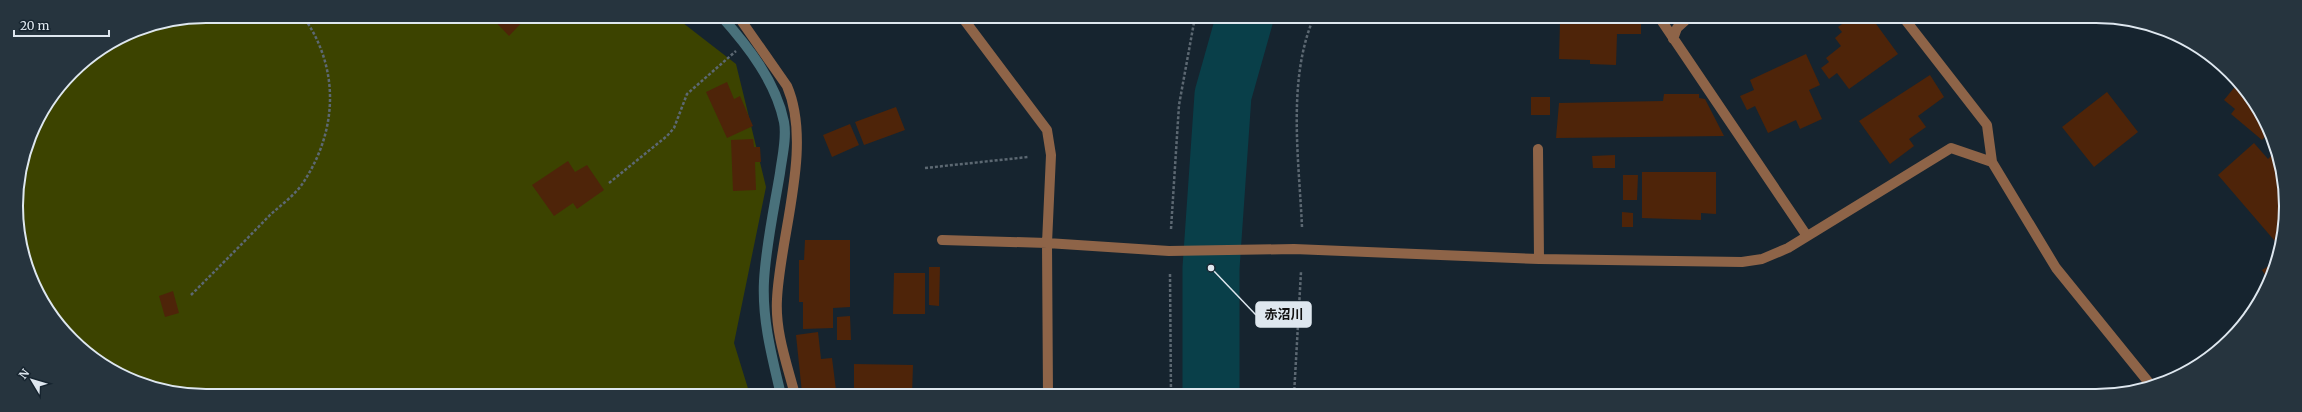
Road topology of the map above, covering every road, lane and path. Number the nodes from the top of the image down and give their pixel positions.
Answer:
1 (308, 23) edge
2 (743, 23) edge
3 (967, 23) edge
4 (1194, 23) edge
5 (1311, 23) edge
6 (1663, 23) edge
7 (1682, 23) edge
8 (1908, 23) edge
9 (1673, 39) junction
10 (738, 50) dead end
11 (1538, 149) dead end
12 (1051, 155) junction
13 (1992, 162) junction
14 (925, 168) dead end
15 (609, 183) dead end
16 (1807, 236) junction
17 (942, 240) dead end
18 (1047, 243) junction
19 (1298, 250) junction
20 (1170, 251) junction
21 (1539, 259) junction
22 (191, 295) dead end
23 (2148, 381) edge
24 (793, 389) edge
25 (1048, 389) edge
26 (1171, 389) edge
27 (1294, 389) edge

1 - 22 path
2 - 24 street
3 - 12 street
4 - 20 path
5 - 19 path
6 - 9 street
7 - 9 street
8 - 13 street
9 - 16 street
10 - 15 path
11 - 21 street
12 - 14 path
12 - 18 street
13 - 16 street
13 - 23 street
16 - 21 street
17 - 18 street
18 - 20 street
18 - 25 street
19 - 20 street
19 - 21 street
19 - 27 path
20 - 26 path

